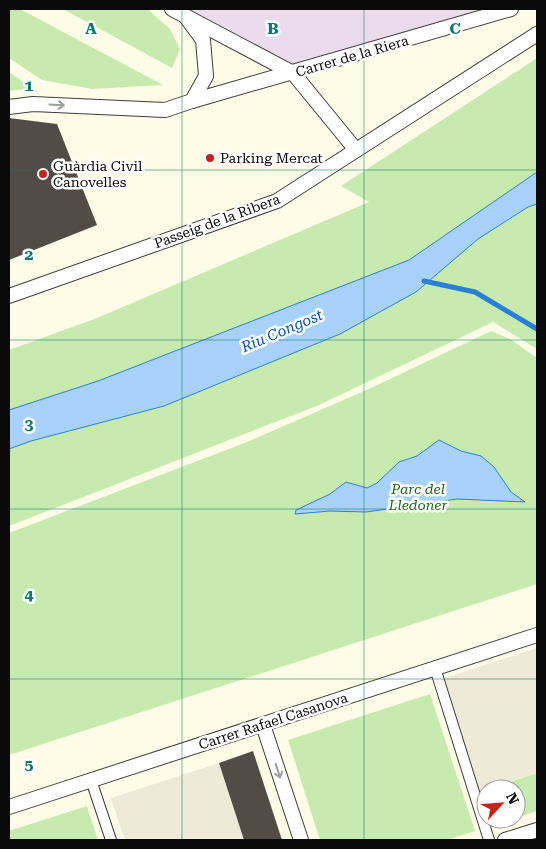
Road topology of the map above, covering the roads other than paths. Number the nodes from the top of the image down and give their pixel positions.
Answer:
1 (172, 9) edge
2 (511, 9) edge
3 (186, 17) junction
4 (537, 34) edge
5 (293, 73) junction
6 (192, 101) junction
7 (9, 107) edge
8 (356, 150) junction
9 (9, 296) edge
10 (537, 635) edge
11 (434, 668) junction
12 (263, 725) junction
13 (91, 780) junction
14 (9, 806) edge
15 (537, 830) edge
16 (111, 840) edge
17 (301, 840) edge
18 (489, 840) edge
19 (505, 840) edge

1 - 3 street
2 - 5 street, Carrer de la Riera
3 - 5 street
3 - 6 street
4 - 8 street, Passeig de la Ribera
5 - 6 street, Carrer de la Riera
5 - 8 street
7 -> 6 street, Carrer de la Riera
8 - 9 street, Passeig de la Ribera
10 - 11 street, Carrer Rafael Casanova
11 - 12 street, Carrer Rafael Casanova
11 - 18 street
12 - 13 street, Carrer Rafael Casanova
12 -> 17 street
13 - 14 street, Carrer Rafael Casanova
13 - 16 street
15 - 19 street

